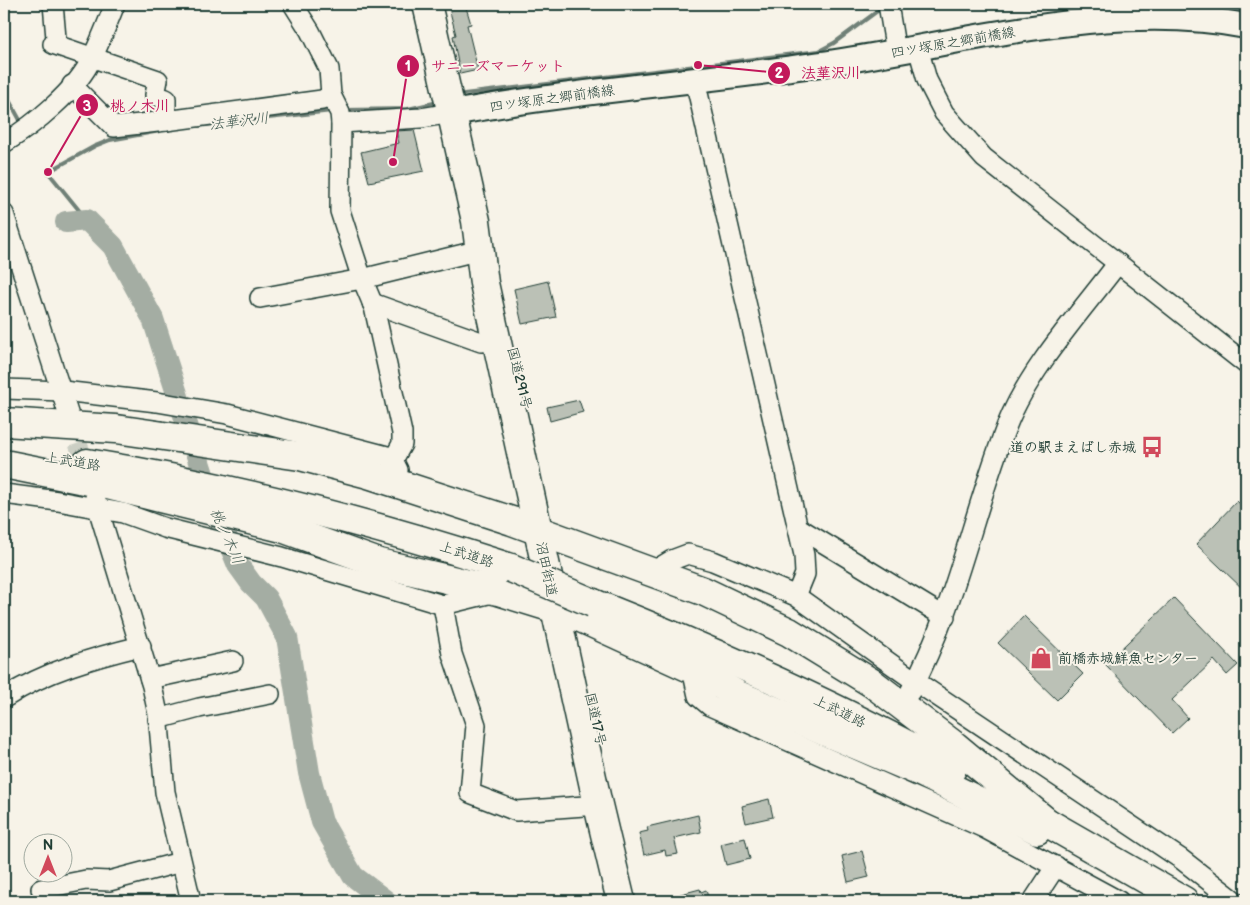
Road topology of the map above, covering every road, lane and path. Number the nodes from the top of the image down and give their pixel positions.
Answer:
1 (53, 4) edge
2 (115, 4) edge
3 (293, 4) edge
4 (427, 4) edge
5 (888, 7) edge
6 (1246, 26) edge
7 (907, 50) junction
8 (92, 59) junction
9 (695, 80) junction
10 (72, 85) junction
11 (331, 95) junction
12 (452, 113) junction
13 (166, 121) junction
14 (341, 123) junction
15 (4, 143) edge
16 (4, 214) edge
17 (476, 221) junction
18 (480, 250) junction
19 (1118, 263) junction
20 (362, 279) junction
21 (260, 298) dead end
22 (372, 303) junction
23 (497, 340) junction
24 (1246, 364) edge
25 (4, 389) edge
26 (62, 391) junction
27 (69, 416) tunnel mouth
28 (4, 422) edge
29 (4, 451) edge
30 (393, 460) junction
31 (4, 464) edge
32 (91, 484) tunnel mouth
33 (402, 485) junction
34 (4, 494) edge
35 (195, 494) junction
36 (98, 507) junction
37 (799, 528) junction
38 (547, 533) junction
39 (652, 572) junction
40 (505, 580) junction
41 (796, 596) junction
42 (443, 605) junction
43 (573, 609) junction
44 (945, 617) junction
45 (141, 646) junction
46 (233, 661) dead end
47 (692, 669) junction
48 (150, 679) junction
49 (912, 688) junction
50 (270, 694) dead end
51 (6, 697) dead end
52 (158, 719) junction
53 (598, 805) junction
54 (1040, 825) junction
55 (181, 862) junction
56 (1056, 866) junction
57 (41, 889) dead end
58 (191, 901) edge
59 (622, 901) edge
60 (639, 901) edge
61 (1032, 901) edge
62 (1119, 901) edge
63 (1158, 901) edge
64 (1184, 901) edge
65 (1235, 901) edge

1 - 8 street
2 - 8 street
3 - 11 street
4 - 12 highway, 国道291号
5 - 7 street
6 - 7 main road, 四ツ塚原之郷前橋線
7 - 9 main road, 四ツ塚原之郷前橋線
7 - 19 street
8 - 10 street
8 - 13 street
9 - 12 main road, 四ツ塚原之郷前橋線
9 - 37 street
10 - 13 street
10 - 15 street
11 - 13 street
11 - 14 street
12 - 14 street
12 - 17 highway, 国道291号
14 - 20 street
16 - 26 street
17 - 18 highway, 国道291号
17 - 38 highway, 国道291号
18 - 20 street
18 - 23 highway, 国道291号
19 - 24 street
19 - 44 street
20 - 21 street
20 - 22 street
22 - 23 street
22 - 30 street
23 - 38 highway, 国道291号
25 - 26 street
26 - 27 street
26 - 30 street
28 - 33 highway
29 - 35 highway, 上武道路
30 - 33 street
31 - 35 highway
32 - 36 street
33 - 38 highway
34 - 36 street
35 - 40 highway
35 - 40 highway, 上武道路
36 - 42 street
36 - 45 street
37 - 41 street
37 - 44 street
38 - 39 highway
38 - 43 highway, 国道17号
39 - 41 street
39 - 54 highway
40 - 42 street
40 - 43 highway, 上武道路, bridge
40 - 43 highway
41 - 49 street
42 - 53 street
43 - 47 highway
43 - 53 highway, 国道17号
43 - 54 highway, 上武道路
43 - 60 highway, 国道17号
44 - 49 street
45 - 48 street
45 - 51 street
46 - 48 street
47 - 54 highway
47 - 56 street
48 - 52 street
49 - 65 street
50 - 52 street
52 - 55 street
53 - 59 highway, 国道17号
54 - 63 highway, 上武道路
54 - 64 highway, 上武道路
55 - 57 street
55 - 58 street
56 - 61 street
56 - 62 street

